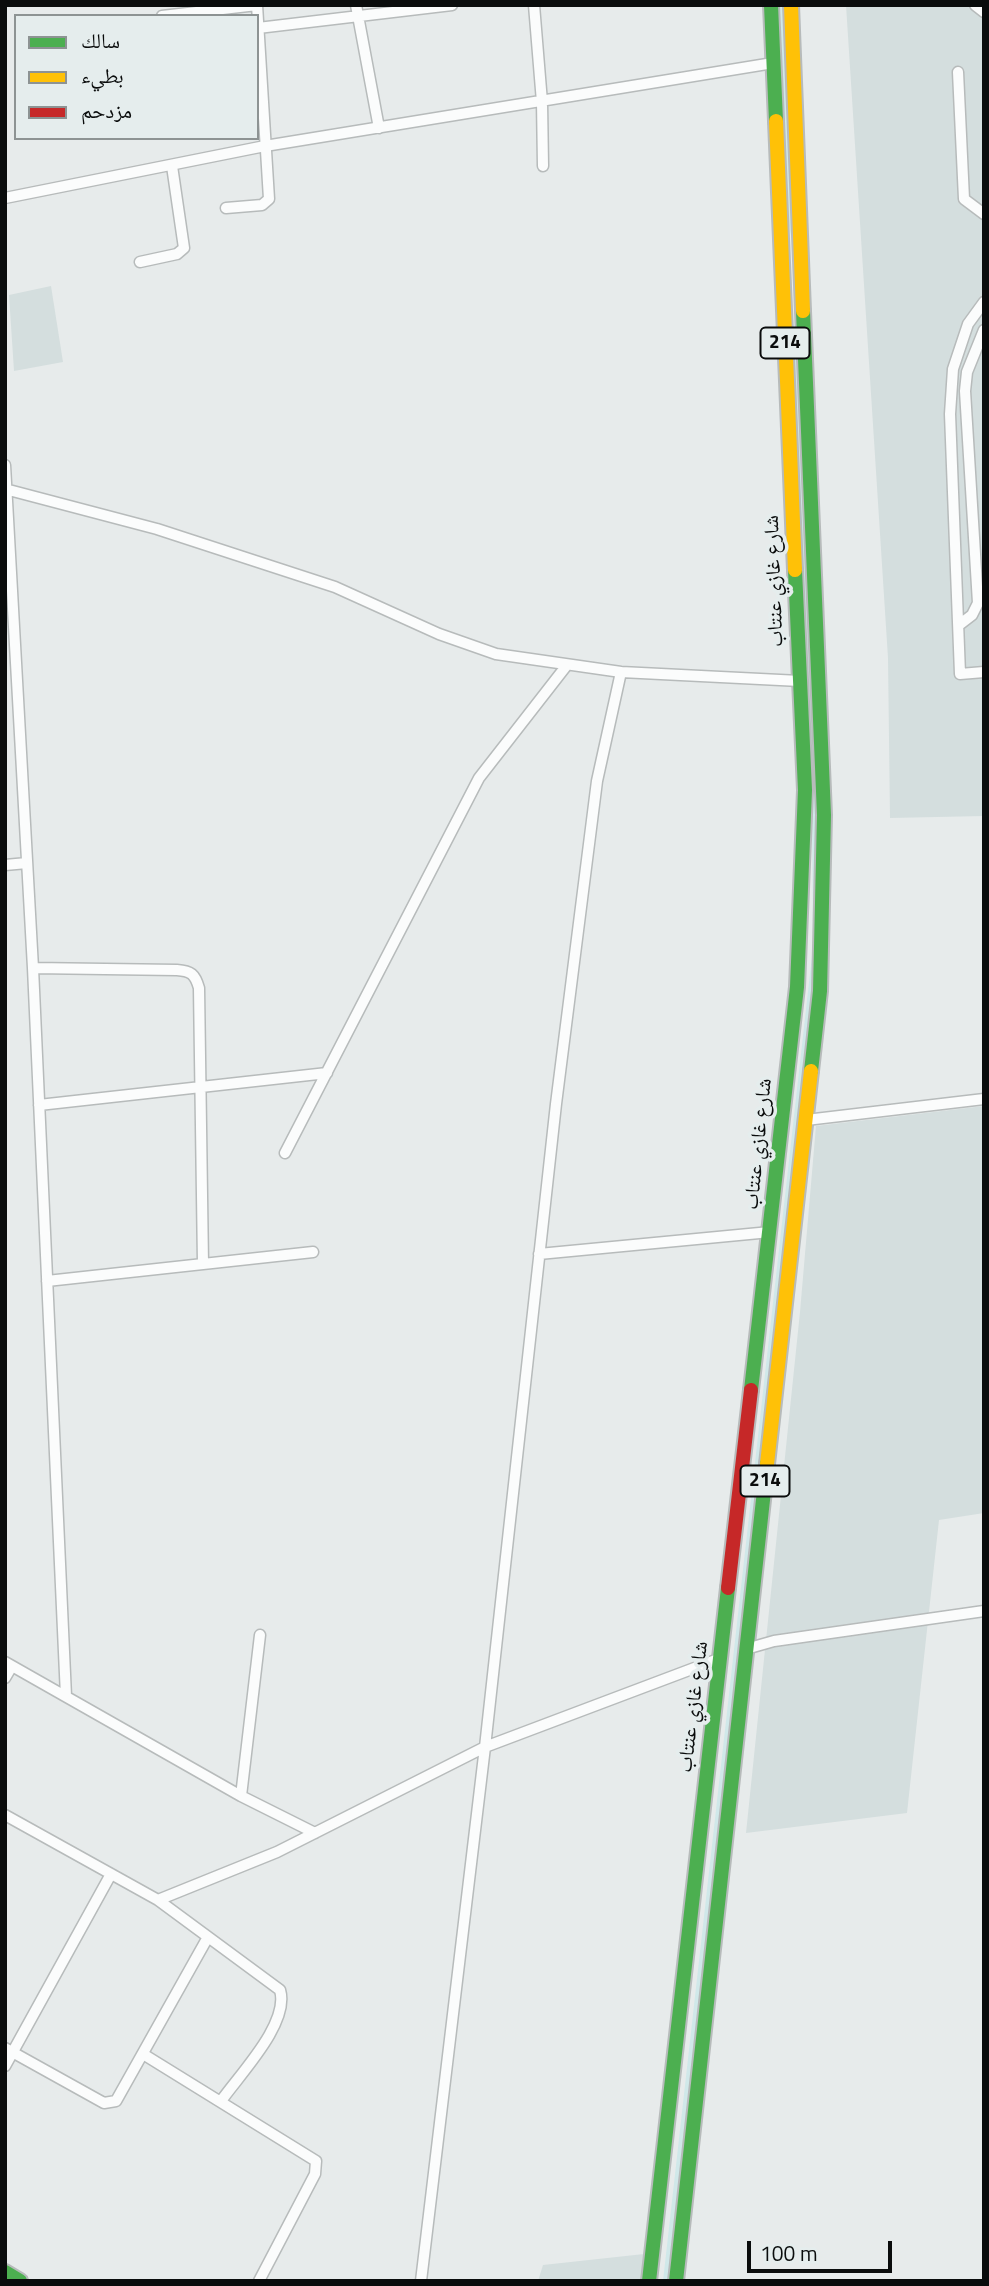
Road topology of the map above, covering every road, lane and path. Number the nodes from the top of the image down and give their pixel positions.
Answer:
1 (257, 5) edge
2 (356, 5) edge
3 (534, 5) edge
4 (771, 5) edge
5 (791, 5) edge
6 (975, 5) edge
7 (445, 6) edge
8 (168, 12) edge
9 (984, 12) edge
10 (358, 16) junction
11 (259, 28) edge
12 (259, 45) edge
13 (773, 63) junction
14 (958, 72) dead end
15 (542, 102) junction
16 (379, 128) junction
17 (265, 146) junction
18 (172, 166) junction
19 (543, 166) dead end
20 (5, 198) edge
21 (226, 208) dead end
22 (984, 214) edge
23 (140, 262) dead end
24 (984, 302) edge
25 (804, 328) junction
26 (785, 329) junction
27 (984, 330) edge
28 (5, 465) edge
29 (6, 489) edge
30 (959, 625) junction
31 (567, 664) junction
32 (621, 673) junction
33 (984, 673) edge
34 (800, 681) junction
35 (27, 863) junction
36 (5, 865) edge
37 (33, 968) junction
38 (327, 1073) junction
39 (201, 1087) junction
40 (984, 1099) edge
41 (39, 1105) junction
42 (806, 1121) junction
43 (285, 1153) dead end
44 (771, 1232) junction
45 (313, 1252) dead end
46 (539, 1254) junction
47 (203, 1264) junction
48 (47, 1281) junction
49 (984, 1611) edge
50 (260, 1635) dead end
51 (746, 1649) junction
52 (721, 1657) junction
53 (9, 1664) edge
54 (5, 1678) edge
55 (66, 1696) junction
56 (485, 1747) junction
57 (241, 1796) junction
58 (5, 1815) edge
59 (315, 1833) junction
60 (111, 1874) junction
61 (158, 1900) junction
62 (208, 1937) junction
63 (9, 2050) edge
64 (143, 2054) junction
65 (5, 2066) edge
66 (221, 2101) junction
67 (5, 2272) edge
68 (20, 2281) edge
69 (259, 2281) edge
70 (421, 2281) edge
71 (649, 2281) edge
72 (676, 2281) edge

1 - 8 street
2 - 10 street
3 - 15 street
4 - 13 main road, شارع غازي عنتاب / 214
5 - 25 main road, 214
6 - 9 street
7 - 10 street
10 - 11 street
10 - 16 street
12 - 17 street
13 - 15 street
13 - 26 main road, شارع غازي عنتاب / 214
14 - 22 street
15 - 16 street
15 - 19 street
16 - 17 street
17 - 18 street
17 - 21 street
18 - 20 street
18 - 23 street
24 - 30 street
25 - 26 main road
25 - 42 main road, 214
26 - 34 main road, شارع غازي عنتاب / 214
27 - 30 street
28 - 29 street
29 - 31 street
29 - 35 street
30 - 33 street
31 - 32 street
31 - 38 street
32 - 34 street
32 - 46 street
34 - 44 main road, شارع غازي عنتاب / 214
35 - 36 street
35 - 37 street
37 - 39 street
37 - 41 street
38 - 39 street
38 - 43 street
39 - 41 street
39 - 47 street
40 - 42 street
41 - 48 street
42 - 51 main road, 214
44 - 46 street
44 - 52 main road, شارع غازي عنتاب / 214
45 - 47 street
46 - 56 street
47 - 48 street
48 - 55 street
49 - 51 street
50 - 57 street
51 - 72 main road, 214
52 - 56 street
52 - 71 main road, شارع غازي عنتاب / 214
53 - 54 street
53 - 55 street
55 - 57 street
56 - 59 street
56 - 70 street
57 - 59 street
58 - 60 street
59 - 61 street
60 - 61 street
60 - 63 street
61 - 62 street
62 - 64 street
62 - 66 street
63 - 64 street
63 - 65 street
64 - 66 street
66 - 69 street
67 - 68 main road

